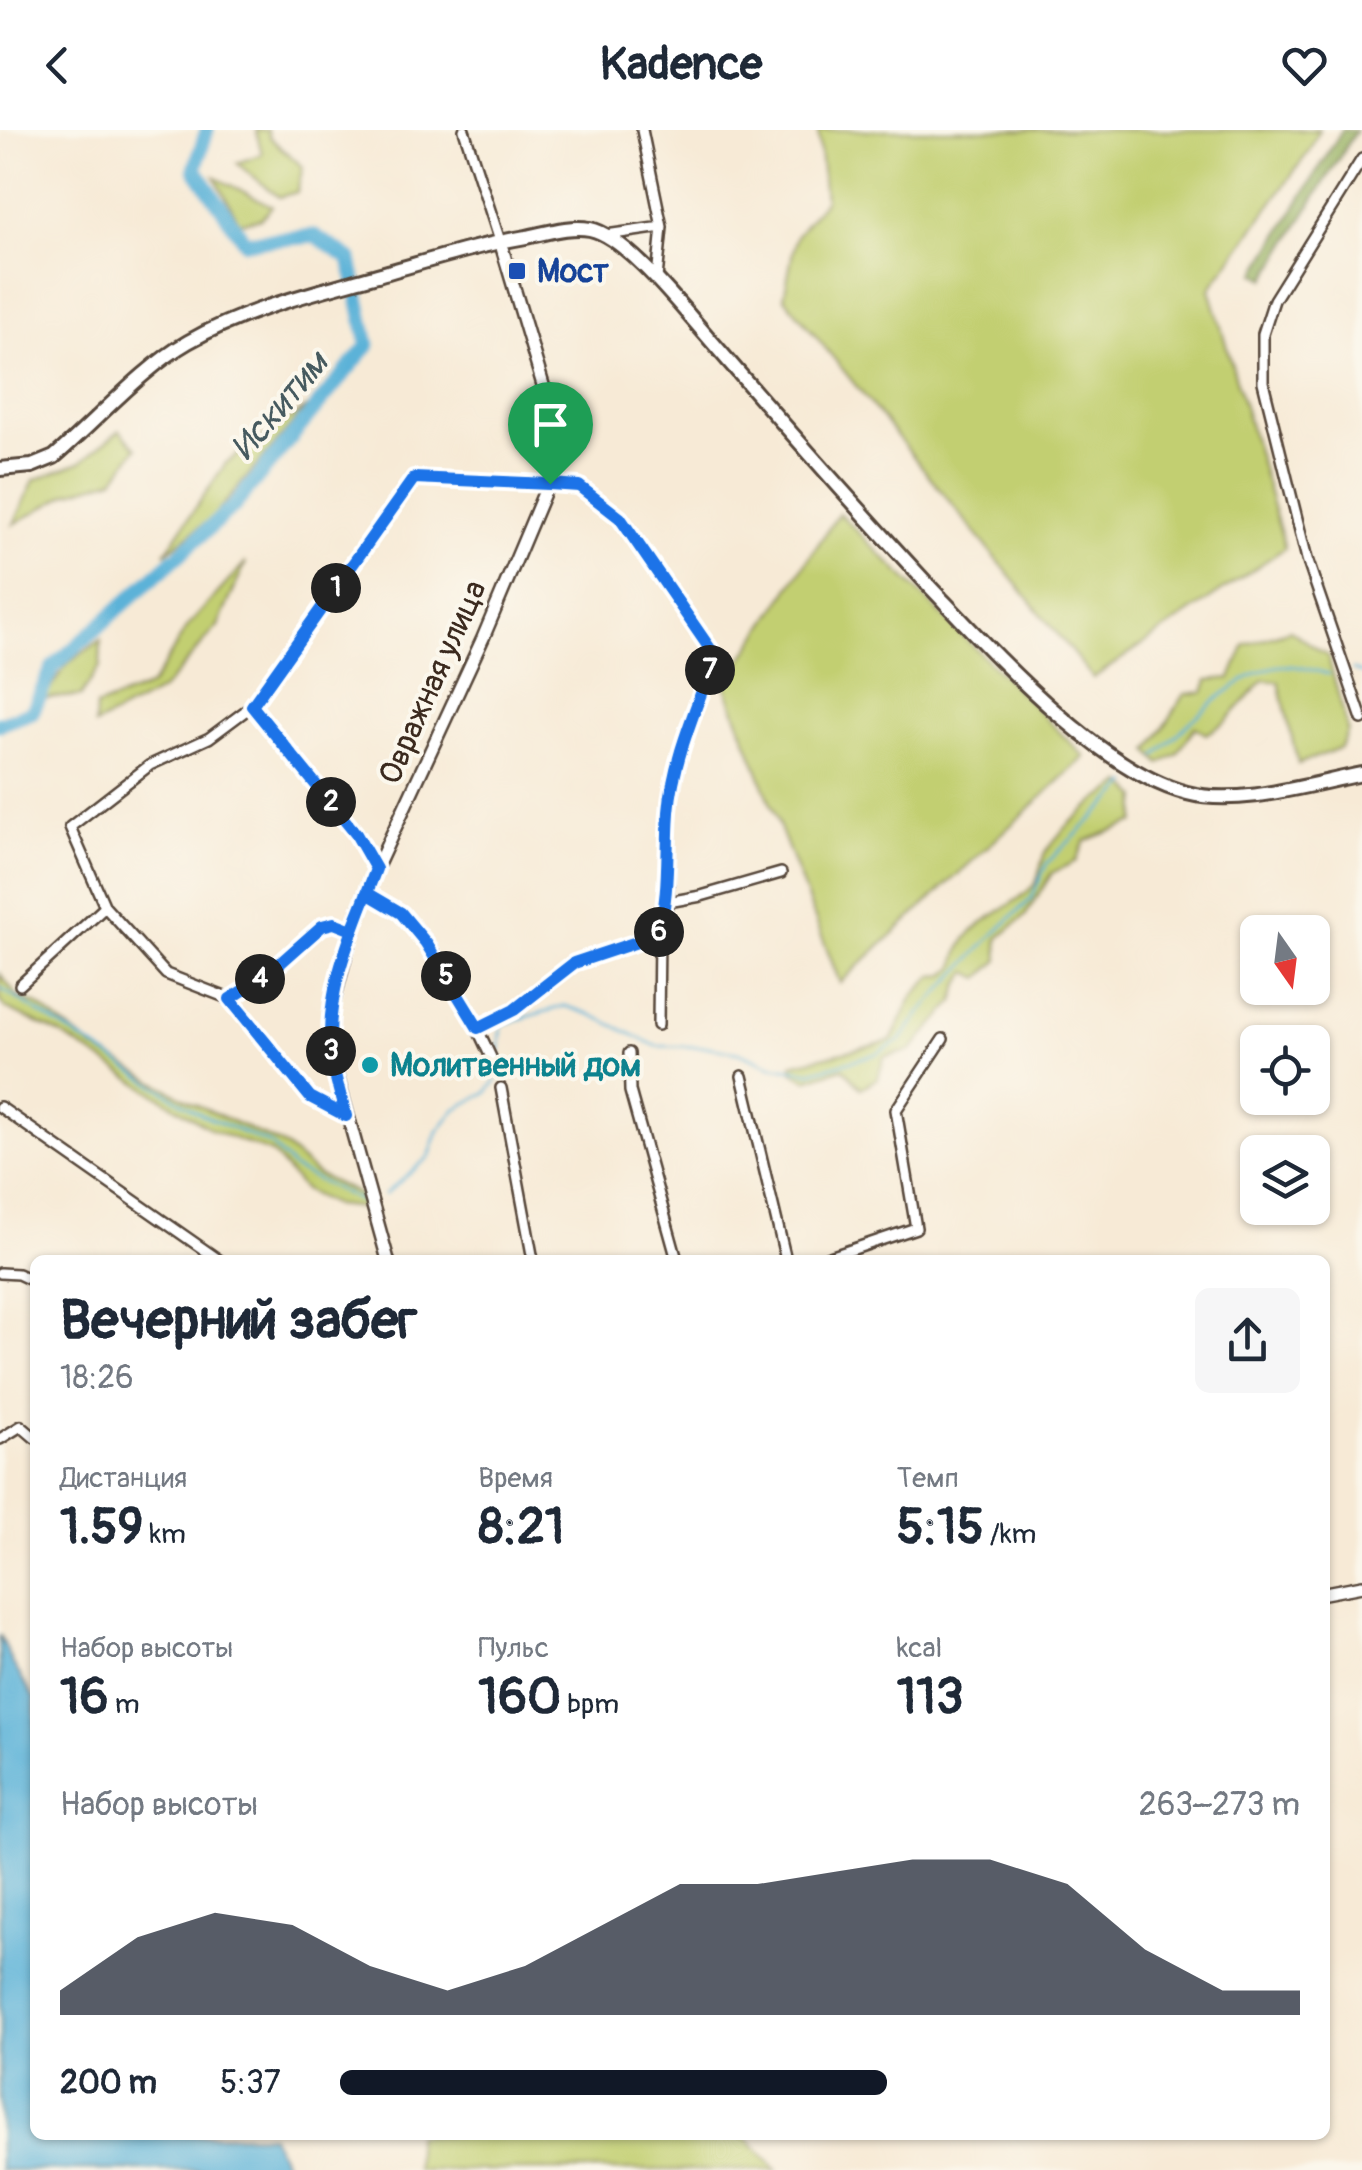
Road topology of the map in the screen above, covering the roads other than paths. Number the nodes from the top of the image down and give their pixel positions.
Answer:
1 (464, 130) edge
2 (642, 130) edge
3 (1362, 159) edge
4 (662, 227) junction
5 (606, 235) junction
6 (500, 242) junction
7 (657, 278) junction
8 (0, 470) edge
9 (550, 484) junction
10 (252, 706) junction
11 (1362, 719) edge
12 (1362, 774) edge
13 (376, 869) junction
14 (781, 873) dead end
15 (367, 893) junction
16 (668, 902) junction
17 (105, 907) junction
18 (352, 930) junction
19 (658, 935) junction
20 (20, 986) dead end
21 (230, 999) junction
22 (658, 1025) dead end
23 (478, 1028) junction
24 (943, 1039) dead end
25 (629, 1053) dead end
26 (496, 1068) dead end
27 (742, 1076) dead end
28 (501, 1088) dead end
29 (0, 1108) edge
30 (346, 1116) junction
31 (212, 1255) edge
32 (387, 1255) edge
33 (532, 1255) edge
34 (676, 1255) edge
35 (785, 1255) edge
36 (836, 1255) edge
37 (0, 1273) edge
38 (30, 1280) edge
39 (30, 1434) edge
40 (0, 1440) edge
41 (1362, 1586) edge
42 (1330, 1592) edge

1 - 6 street, Овражная улица
2 - 4 street
3 - 11 street
4 - 5 street
4 - 7 street
5 - 6 main road
5 - 7 main road
6 - 8 main road
6 - 9 street, Овражная улица
7 - 12 main road
9 - 10 street
9 - 13 street, Овражная улица
9 - 16 street
10 - 13 street
10 - 17 street
13 - 15 street, Овражная улица
14 - 16 street
15 - 18 street, Овражная улица
15 - 23 street
16 - 19 street
17 - 20 street
17 - 21 street
18 - 21 street
18 - 30 street, Овражная улица
19 - 22 street
19 - 23 street
21 - 30 street
23 - 26 street
24 - 36 street
25 - 34 street
27 - 35 street
28 - 33 street
29 - 31 street
30 - 32 street, Овражная улица
37 - 38 street
39 - 40 street
41 - 42 street

